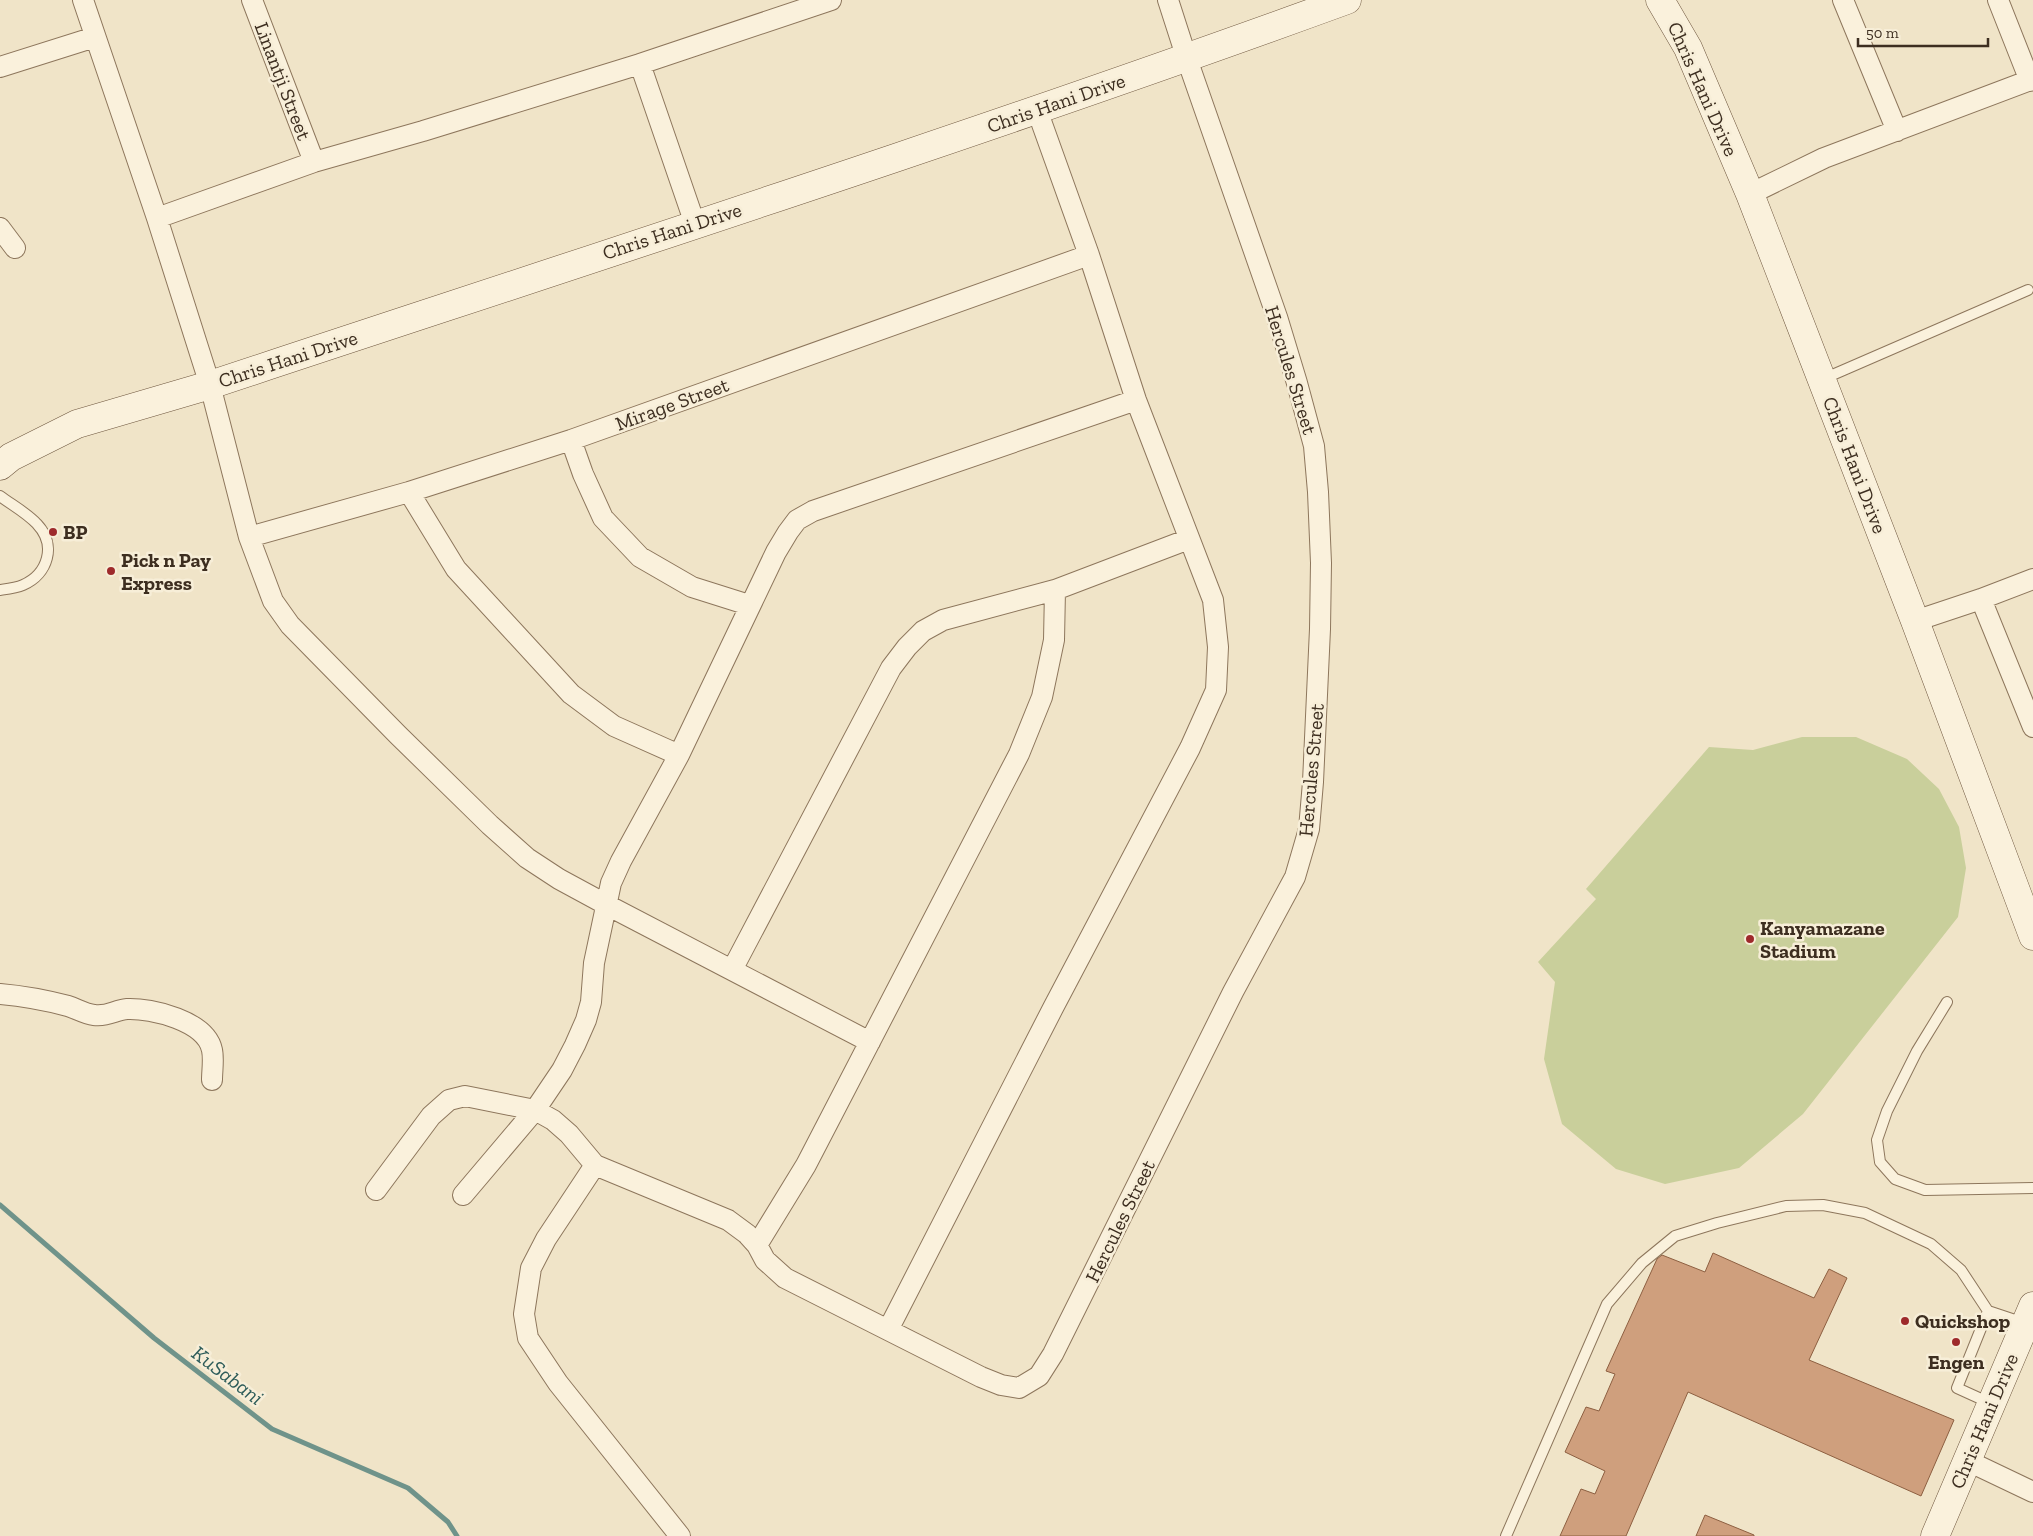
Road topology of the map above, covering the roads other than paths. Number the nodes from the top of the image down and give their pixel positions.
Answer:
1 (83, 0) edge
2 (252, 0) edge
3 (832, 0) edge
4 (1168, 0) edge
5 (1347, 0) edge
6 (1660, 0) edge
7 (1843, 0) edge
8 (1998, 0) edge
9 (95, 37) junction
10 (1187, 59) junction
11 (640, 64) junction
12 (0, 67) edge
13 (2031, 80) edge
14 (1037, 110) junction
15 (1897, 131) junction
16 (314, 162) junction
17 (1750, 194) junction
18 (157, 218) junction
19 (695, 224) junction
20 (0, 228) edge
21 (15, 248) dead end
22 (1090, 255) junction
23 (2028, 290) dead end
24 (1822, 379) junction
25 (210, 385) junction
26 (1136, 400) junction
27 (571, 440) junction
28 (0, 466) edge
29 (409, 492) junction
30 (0, 496) edge
31 (249, 537) junction
32 (1189, 539) junction
33 (2033, 579) edge
34 (0, 590) edge
35 (1055, 590) junction
36 (1981, 599) junction
37 (749, 605) junction
38 (1915, 621) junction
39 (2033, 727) edge
40 (679, 755) junction
41 (606, 905) junction
42 (2033, 936) edge
43 (732, 970) junction
44 (0, 994) edge
45 (1947, 1002) dead end
46 (870, 1042) junction
47 (212, 1080) dead end
48 (535, 1110) junction
49 (595, 1165) junction
50 (2033, 1188) edge
51 (376, 1190) dead end
52 (463, 1196) dead end
53 (757, 1245) junction
54 (1988, 1311) junction
55 (2031, 1319) edge
56 (888, 1330) junction
57 (1991, 1404) junction
58 (1968, 1461) junction
59 (2033, 1492) edge
60 (680, 1536) edge
61 (1506, 1536) edge
62 (1935, 1536) edge

1 - 9 street
2 - 16 street, Linantji Street
3 - 11 street
4 - 10 street, Hercules Street
5 - 10 street, Chris Hani Drive
6 - 17 street, Chris Hani Drive
7 - 15 street
8 - 13 street
9 - 12 street
9 - 18 street
10 - 14 street, Chris Hani Drive
10 - 56 street, Hercules Street
11 - 16 street
11 - 19 street
13 - 15 street
14 - 19 street, Chris Hani Drive
14 - 22 street
15 - 17 street
16 - 18 street
17 - 24 street, Chris Hani Drive
18 - 25 street
19 - 25 street, Chris Hani Drive
20 - 21 street
22 - 26 street
22 - 27 street, Mirage Street
23 - 24 lane
24 - 38 street, Chris Hani Drive
25 - 28 street, Chris Hani Drive
25 - 31 street
26 - 32 street
26 - 37 street
27 - 29 street, Mirage Street
27 - 37 street
29 - 31 street, Mirage Street
29 - 40 street
30 - 34 lane
31 - 41 street
32 - 35 street
32 - 56 street
33 - 36 street
35 - 43 street
35 - 46 street
36 - 38 street
36 - 39 street
37 - 40 street
38 - 42 street, Chris Hani Drive
40 - 41 street
41 - 43 street
41 - 48 street
43 - 46 street
44 - 47 street
45 - 50 lane
46 - 53 street
48 - 49 street
48 - 51 street
48 - 52 street
49 - 53 street, Hercules Street
49 - 60 street
53 - 56 street, Hercules Street
54 - 55 lane
54 - 57 lane
54 - 61 lane
55 - 57 street, Chris Hani Drive
57 - 58 street, Chris Hani Drive
58 - 59 street
58 - 62 street, Chris Hani Drive

